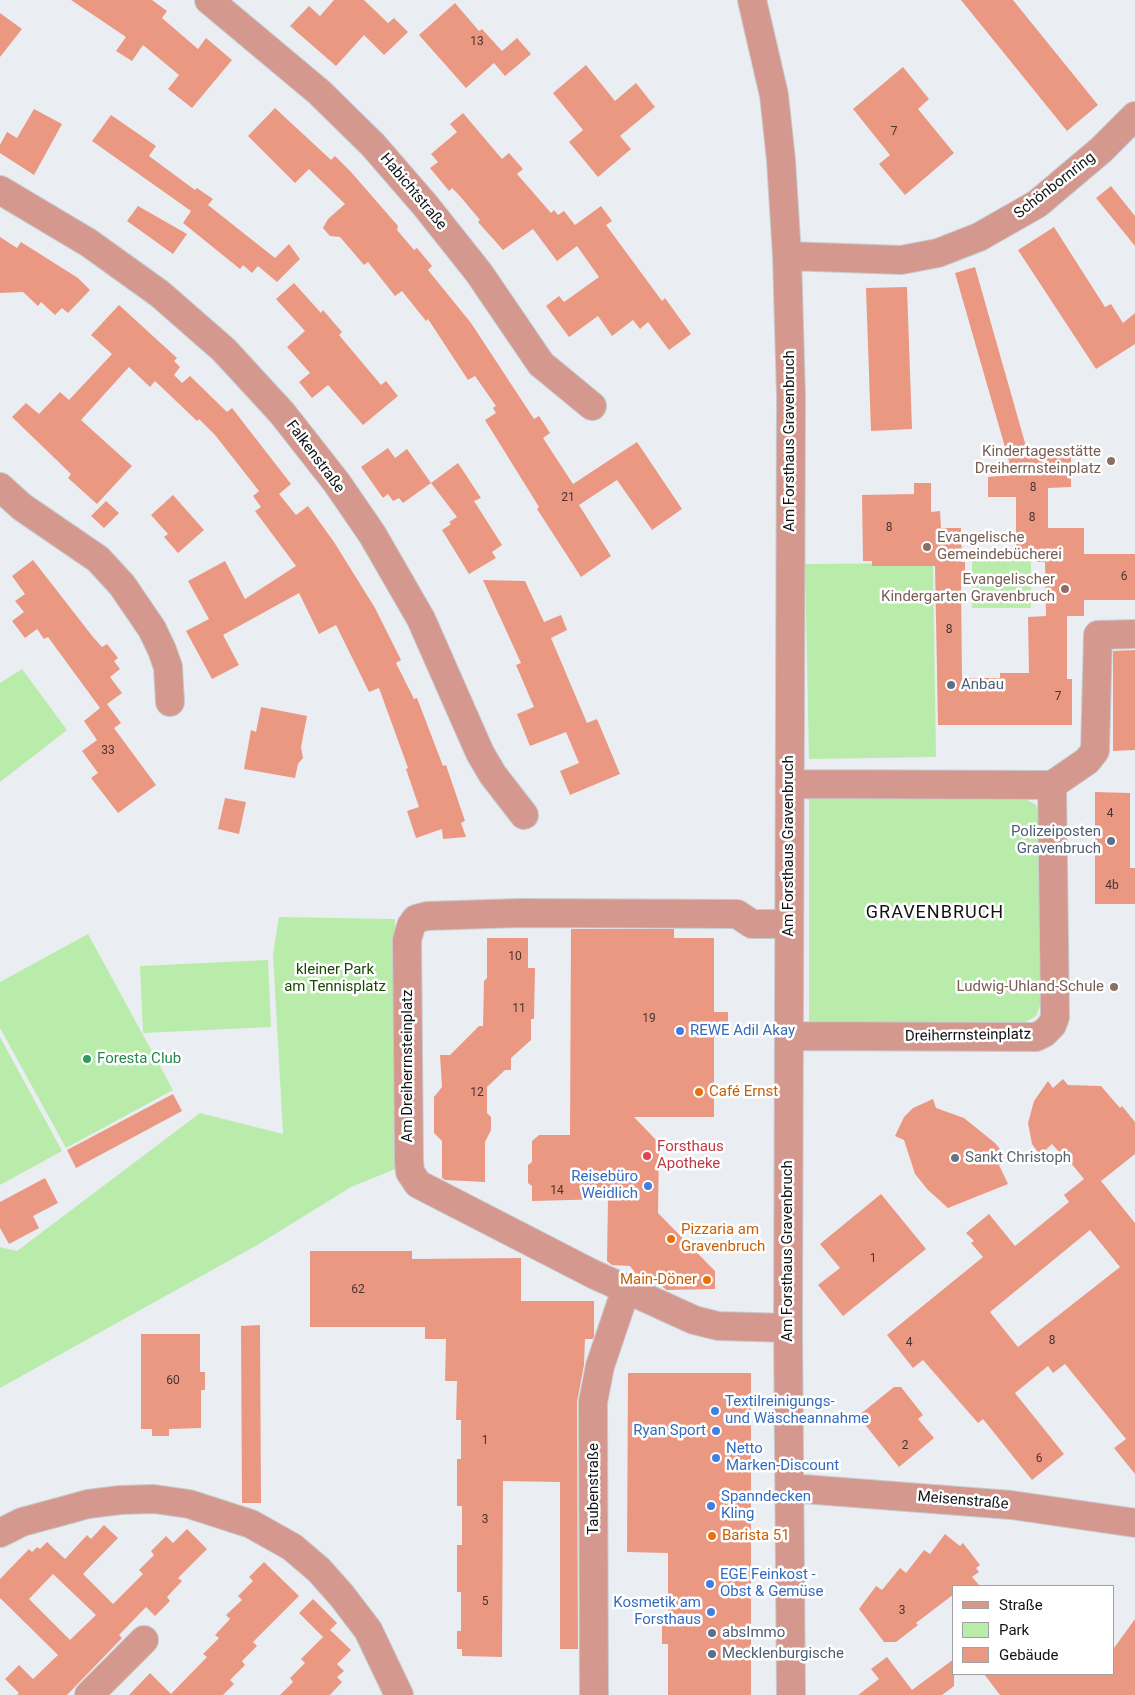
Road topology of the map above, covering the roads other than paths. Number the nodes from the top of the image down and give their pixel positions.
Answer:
1 (209, 0) edge
2 (752, 0) edge
3 (1135, 116) edge
4 (0, 190) edge
5 (787, 256) junction
6 (592, 406) dead end
7 (0, 488) edge
8 (1135, 634) edge
9 (170, 702) dead end
10 (790, 784) junction
11 (1052, 785) junction
12 (524, 815) dead end
13 (788, 924) junction
14 (789, 1036) junction
15 (626, 1289) junction
16 (788, 1328) junction
17 (790, 1488) junction
18 (1135, 1523) edge
19 (0, 1533) edge
20 (144, 1640) dead end
21 (89, 1695) edge
22 (400, 1695) edge
23 (594, 1695) edge
24 (791, 1695) edge

1 - 6 street, Habichtstraße
2 - 5 street, Am Forsthaus Gravenbruch
3 - 5 street, Schönbornring
4 - 12 street, Falkenstraße
5 - 10 street, Am Forsthaus Gravenbruch
7 - 9 street
8 - 11 street
10 - 11 street
10 - 13 street, Am Forsthaus Gravenbruch
11 - 14 street, Dreiherrnsteinplatz
13 - 14 street, Am Forsthaus Gravenbruch
13 - 15 street, Am Dreiherrnsteinplatz
14 - 16 street, Am Forsthaus Gravenbruch
15 - 16 street, Am Dreiherrnsteinplatz
15 - 23 street, Taubenstraße
16 - 17 street, Am Forsthaus Gravenbruch
17 - 18 street, Meisenstraße
17 - 24 street, Am Forsthaus Gravenbruch
19 - 22 street
20 - 21 street

